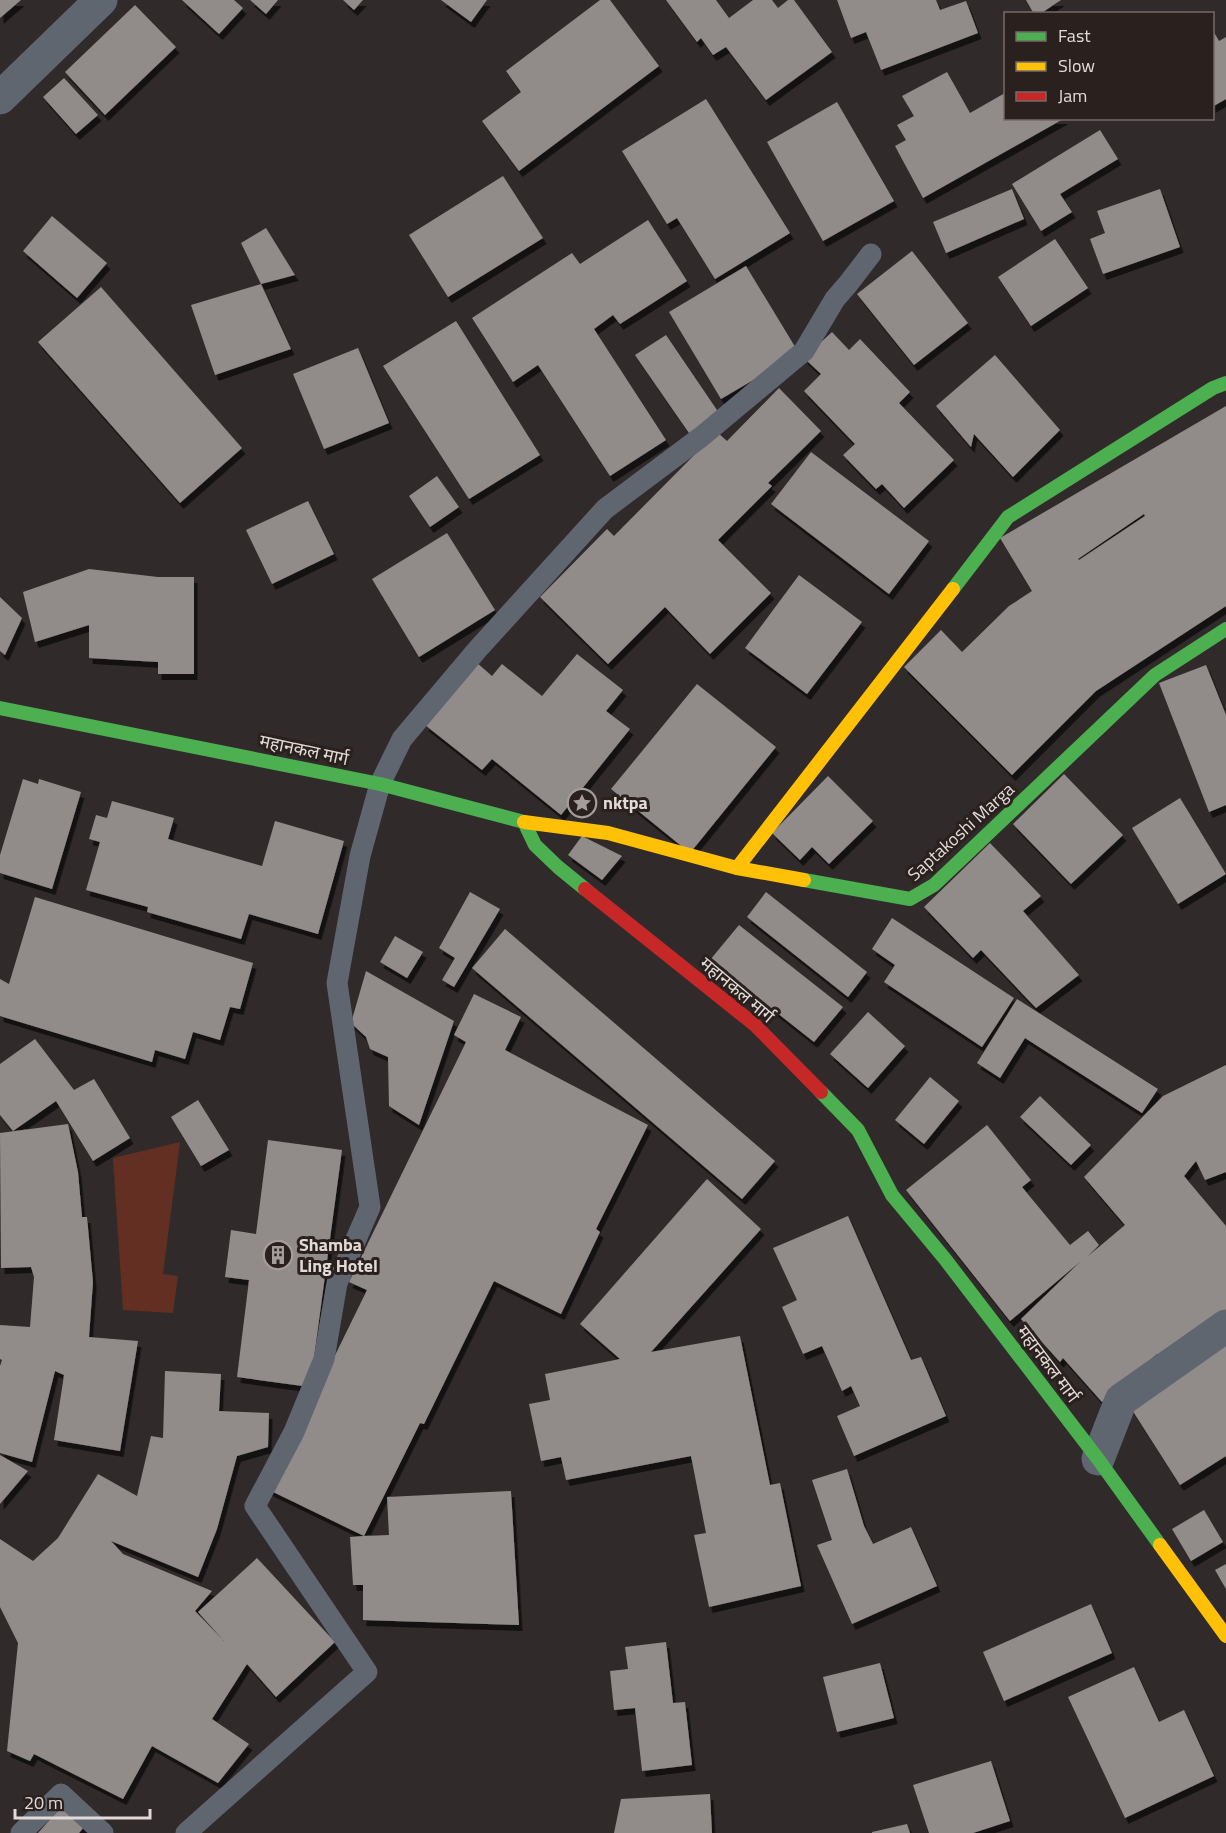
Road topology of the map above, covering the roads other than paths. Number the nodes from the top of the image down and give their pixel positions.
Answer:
1 (101, 0) edge
2 (0, 98) edge
3 (871, 254) dead end
4 (1226, 383) edge
5 (1226, 629) edge
6 (0, 708) edge
7 (380, 784) junction
8 (524, 822) junction
9 (737, 868) junction
10 (1226, 1326) edge
11 (1098, 1459) junction
12 (1226, 1636) edge
13 (21, 1833) edge
14 (103, 1833) edge
15 (186, 1833) edge

1 - 2 street
3 - 7 lane
4 - 9 main road
5 - 9 main road, Saptakoshi Marga
6 - 7 main road, महानकल मार्ग
7 - 8 main road, महानकल मार्ग
7 - 15 lane
8 - 9 main road, Saptakoshi Marga
8 - 11 main road, महानकल मार्ग
10 - 11 street
11 - 12 main road, महानकल मार्ग
13 - 14 lane

